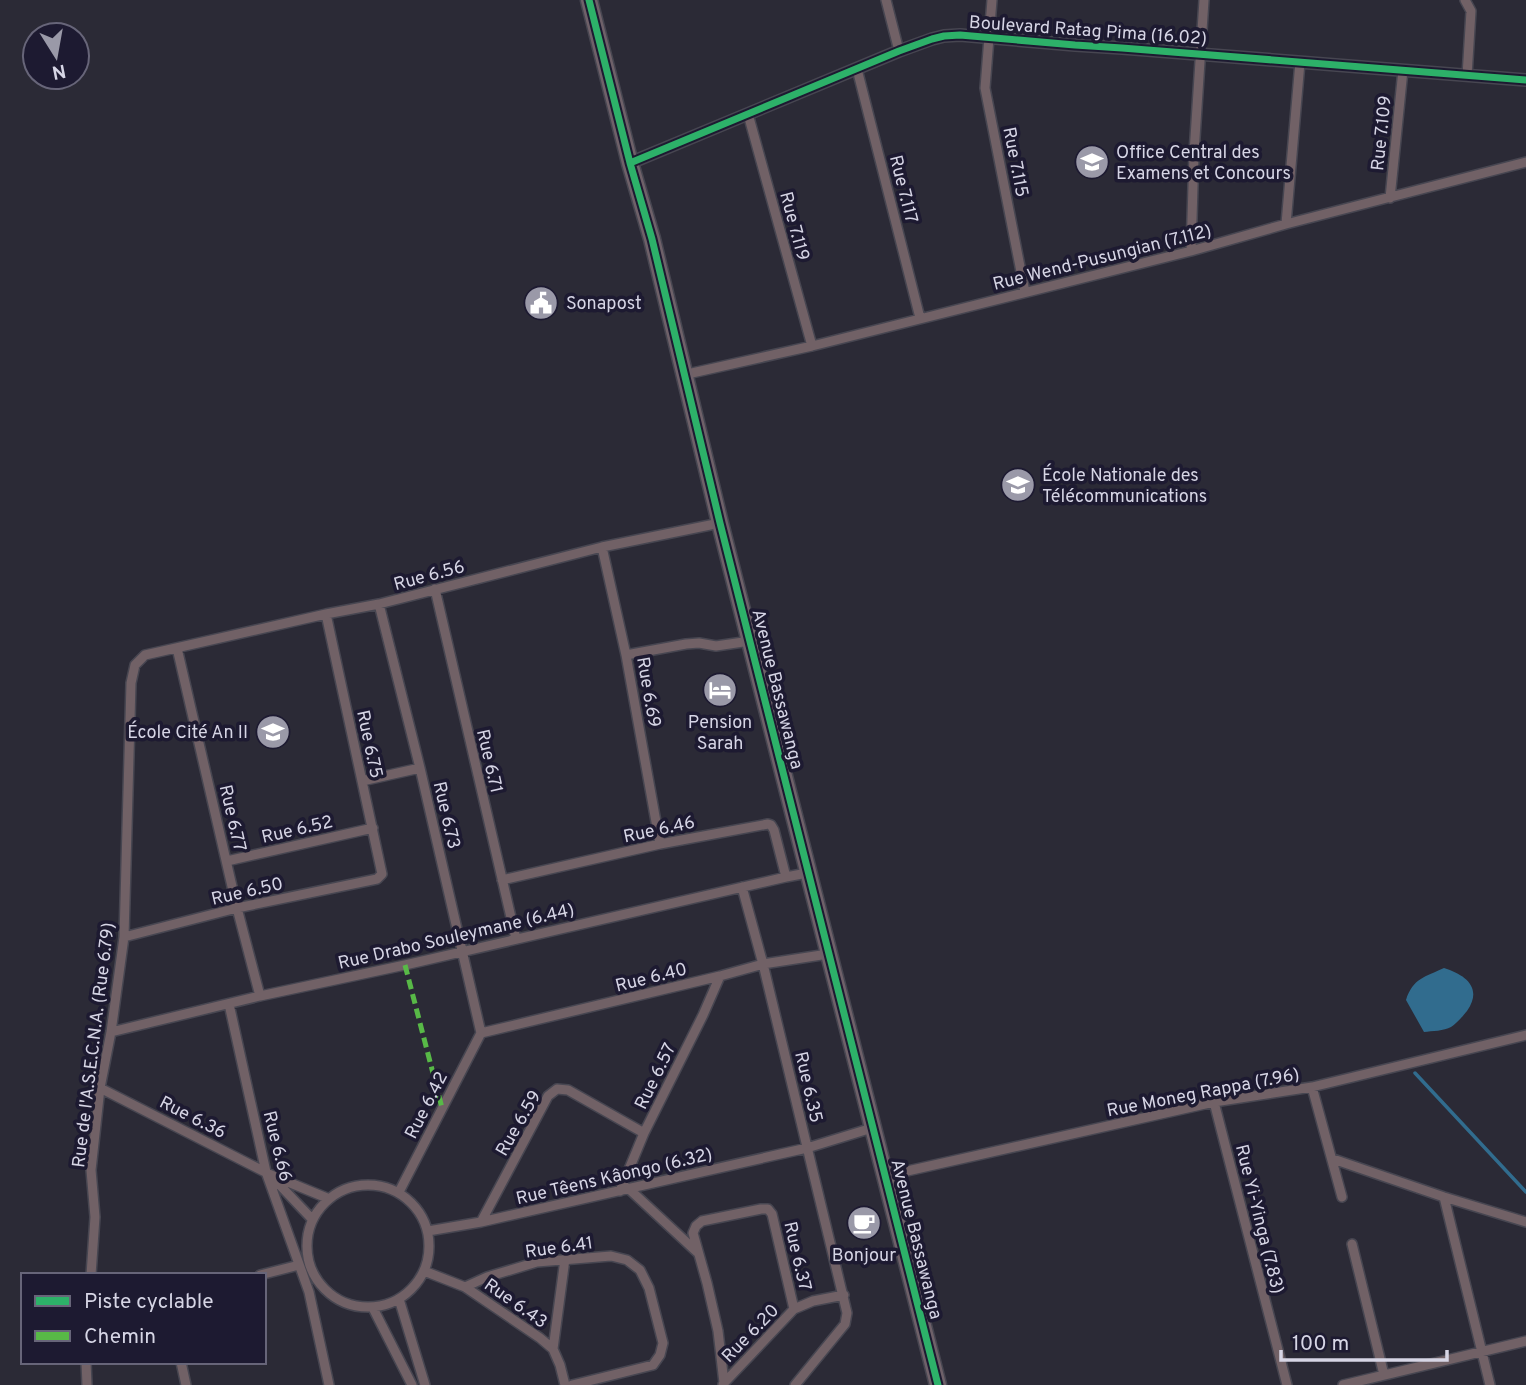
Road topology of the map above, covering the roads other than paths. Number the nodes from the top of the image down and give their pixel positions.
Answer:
1 (589, 0) edge
2 (886, 0) edge
3 (992, 0) edge
4 (1203, 0) edge
5 (1465, 0) edge
6 (990, 38) junction
7 (899, 51) junction
8 (1200, 54) junction
9 (1300, 62) junction
10 (857, 69) junction
11 (1403, 70) junction
12 (1467, 76) junction
13 (1526, 80) edge
14 (748, 114) junction
15 (1526, 162) edge
16 (630, 163) junction
17 (1390, 198) junction
18 (1286, 224) junction
19 (1191, 251) junction
20 (1025, 292) junction
21 (920, 318) junction
22 (812, 346) junction
23 (683, 375) junction
24 (720, 523) junction
25 (602, 547) junction
26 (435, 589) junction
27 (379, 604) junction
28 (326, 614) junction
29 (750, 641) junction
30 (177, 648) junction
31 (626, 655) junction
32 (145, 656) joint
33 (420, 768) junction
34 (362, 781) junction
35 (373, 828) junction
36 (660, 844) junction
37 (227, 860) junction
38 (807, 873) junction
39 (786, 877) junction
40 (377, 879) joint
41 (502, 880) junction
42 (742, 887) junction
43 (237, 908) junction
44 (124, 937) junction
45 (516, 939) junction
46 (463, 951) junction
47 (828, 954) junction
48 (763, 964) junction
49 (720, 976) junction
50 (260, 996) junction
51 (229, 1004) junction
52 (111, 1032) junction
53 (481, 1034) junction
54 (1526, 1035) edge
55 (1312, 1087) junction
56 (100, 1088) junction
57 (1214, 1102) junction
58 (872, 1128) junction
59 (644, 1133) junction
60 (807, 1148) junction
61 (1333, 1158) junction
62 (269, 1174) junction
63 (885, 1176) junction
64 (624, 1189) junction
65 (399, 1192) junction
66 (1444, 1196) junction
67 (1342, 1197) dead end
68 (327, 1198) junction
69 (312, 1219) junction
70 (481, 1222) junction
71 (1526, 1222) edge
72 (428, 1231) junction
73 (1352, 1244) dead end
74 (699, 1253) junction
75 (565, 1259) junction
76 (299, 1265) junction
77 (424, 1270) junction
78 (91, 1273) edge
79 (266, 1273) edge
80 (465, 1287) junction
81 (844, 1295) junction
82 (399, 1298) junction
83 (373, 1308) junction
84 (794, 1309) junction
85 (1526, 1341) edge
86 (553, 1349) junction
87 (1482, 1351) junction
88 (86, 1364) edge
89 (181, 1364) edge
90 (1384, 1375) junction
91 (723, 1384) edge
92 (87, 1385) edge
93 (186, 1385) edge
94 (329, 1385) edge
95 (412, 1385) edge
96 (424, 1385) edge
97 (565, 1385) edge
98 (572, 1385) edge
99 (795, 1385) edge
100 (938, 1385) edge
101 (1287, 1385) edge
102 (1343, 1385) edge
103 (1490, 1385) edge

1 - 16 highway, Avenue Bassawanga
2 - 7 street
3 - 6 street, Rue 7.115
4 - 8 street
5 - 12 street
6 - 7 street, Boulevard Ratag Pima (16.02)
6 - 8 street, Boulevard Ratag Pima (16.02)
6 - 20 street, Rue 7.115
7 - 10 street, Boulevard Ratag Pima (16.02)
8 - 9 street, Boulevard Ratag Pima (16.02)
8 - 19 street
9 - 11 street, Boulevard Ratag Pima (16.02)
9 - 18 street
10 - 14 street, Boulevard Ratag Pima (16.02)
10 - 21 street, Rue 7.117
11 - 12 street, Boulevard Ratag Pima (16.02)
11 - 17 street, Rue 7.109
12 - 13 street, Boulevard Ratag Pima (16.02)
14 - 16 street, Boulevard Ratag Pima (16.02)
14 - 22 street, Rue 7.119
15 - 17 street, Rue Wend-Pusungian (7.112)
16 - 23 highway, Avenue Bassawanga
17 - 18 street, Rue Wend-Pusungian (7.112)
18 - 19 street, Rue Wend-Pusungian (7.112)
19 - 20 street, Rue Wend-Pusungian (7.112)
20 - 21 street, Rue Wend-Pusungian (7.112)
21 - 22 street, Rue Wend-Pusungian (7.112)
22 - 23 street, Rue Wend-Pusungian (7.112)
23 - 24 highway, Avenue Bassawanga
24 - 25 street, Rue 6.56
24 - 29 highway, Avenue Bassawanga
25 - 26 street, Rue 6.56
25 - 31 street, Rue 6.69
26 - 27 street, Rue 6.56
26 - 41 street, Rue 6.71
27 - 28 street, Rue 6.56
27 - 33 street, Rue 6.73
28 - 30 street, Rue 6.56
28 - 34 street, Rue 6.75
29 - 31 street
29 - 38 highway, Avenue Bassawanga
30 - 32 street, Rue 6.56
30 - 37 street, Rue 6.77
31 - 36 street, Rue 6.69
32 - 44 street, Rue de l'A.S.E.C.N.A. (Rue 6.79)
33 - 34 street
33 - 46 street, Rue 6.73
34 - 35 street, Rue 6.75
35 - 37 street, Rue 6.52
35 - 40 street, Rue 6.75
36 - 39 street, Rue 6.46
36 - 41 street, Rue 6.46
37 - 43 street, Rue 6.77
38 - 39 street, Rue Drabo Souleymane (6.44)
38 - 47 highway, Avenue Bassawanga
39 - 42 street, Rue Drabo Souleymane (6.44)
40 - 43 street, Rue 6.50
41 - 45 street, Rue 6.71
42 - 45 street, Rue Drabo Souleymane (6.44)
42 - 48 street, Rue 6.35
43 - 44 street, Rue 6.50
43 - 50 street, Rue 6.77
44 - 52 street, Rue de l'A.S.E.C.N.A. (Rue 6.79)
45 - 46 street, Rue Drabo Souleymane (6.44)
46 - 50 street, Rue Drabo Souleymane (6.44)
46 - 53 street, Rue 6.73
47 - 48 street, Rue 6.40
47 - 58 highway, Avenue Bassawanga
48 - 49 street, Rue 6.40
48 - 60 street, Rue 6.35
49 - 53 street, Rue 6.40
49 - 59 street, Rue 6.57
50 - 51 street, Rue Drabo Souleymane (6.44)
51 - 52 street, Rue Drabo Souleymane (6.44)
51 - 62 street, Rue 6.66
52 - 56 street, Rue de l'A.S.E.C.N.A. (Rue 6.79)
53 - 65 street, Rue 6.42
54 - 55 street, Rue Moneg Rappa (7.96)
55 - 57 street, Rue Moneg Rappa (7.96)
55 - 61 street
56 - 62 street, Rue 6.36
56 - 78 street, Rue de l'A.S.E.C.N.A. (Rue 6.79)
57 - 63 street, Rue Moneg Rappa (7.96)
57 - 101 street, Rue Yi-Yinga (7.83)
58 - 60 street, Rue Têens Kâongo (6.32)
58 - 63 highway, Avenue Bassawanga
59 - 64 street, Rue 6.57
59 - 70 street, Rue 6.59
60 - 64 street, Rue Têens Kâongo (6.32)
60 - 81 street, Rue 6.35
61 - 66 street
61 - 67 street
62 - 68 street, Rue 6.36
62 - 69 street, Rue 6.36
62 - 76 street, Rue 6.66
63 - 100 highway, Avenue Bassawanga
64 - 70 street, Rue Têens Kâongo (6.32)
64 - 74 street
65 - 68 street
65 - 72 street
66 - 71 street
66 - 87 street
68 - 69 street
69 - 83 street
70 - 72 street, Rue Têens Kâongo (6.32)
72 - 77 street
73 - 90 street
74 - 84 street, Rue 6.37
74 - 91 street
75 - 80 street, Rue 6.41
75 - 86 street
75 - 98 street, Rue 6.41
76 - 79 street
76 - 94 street, Rue 6.66
77 - 80 street, Rue 6.43
77 - 82 street
80 - 86 street, Rue 6.43
81 - 84 street, Rue 6.20
81 - 99 street, Rue 6.35
82 - 83 street
82 - 96 street
83 - 95 street
84 - 91 street, Rue 6.20
85 - 87 street
86 - 97 street, Rue 6.43
87 - 90 street
87 - 103 street
88 - 92 street
89 - 93 street
90 - 102 street

